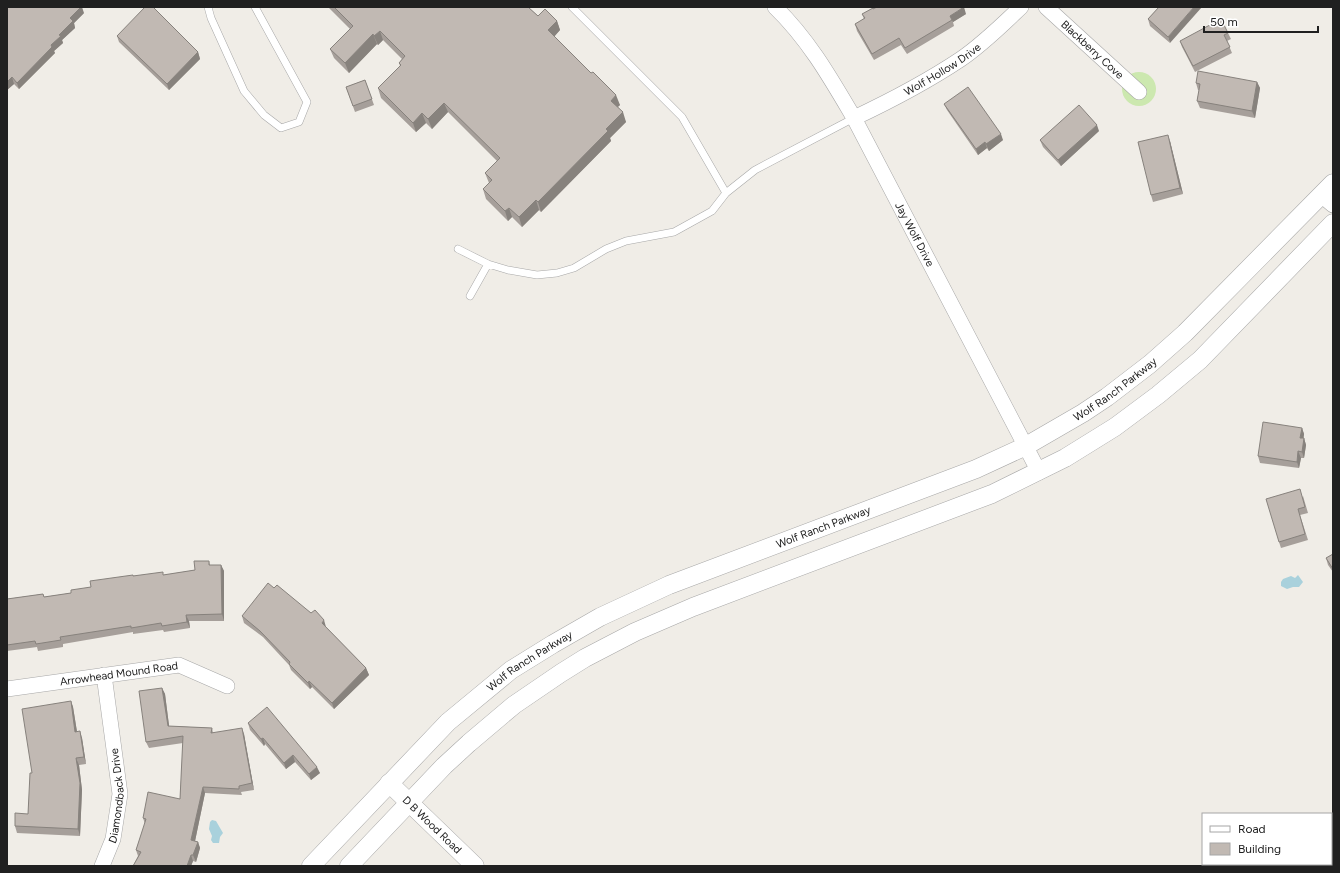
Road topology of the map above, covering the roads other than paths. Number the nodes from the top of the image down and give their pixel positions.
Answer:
1 (208, 7) edge
2 (255, 7) edge
3 (572, 7) edge
4 (775, 7) edge
5 (1021, 7) edge
6 (1046, 7) edge
7 (1139, 92) dead end
8 (854, 118) junction
9 (726, 193) junction
10 (1329, 194) edge
11 (1333, 223) edge
12 (458, 249) dead end
13 (488, 264) junction
14 (470, 296) dead end
15 (1026, 446) junction
16 (1039, 472) junction
17 (104, 675) junction
18 (227, 686) dead end
19 (7, 689) edge
20 (389, 783) junction
21 (409, 802) junction
22 (102, 866) edge
23 (311, 866) edge
24 (349, 866) edge
25 (475, 866) edge

1 - 2 lane
3 - 9 lane
4 - 8 street, Jay Wolf Drive
5 - 8 street, Wolf Hollow Drive
6 - 7 street, Blackberry Cove
8 - 9 lane
8 - 15 street, Jay Wolf Drive
9 - 13 lane
10 - 15 street, Wolf Ranch Parkway
11 - 16 street
12 - 13 lane
13 - 14 lane
15 - 16 street, Jay Wolf Drive
15 - 20 street, Wolf Ranch Parkway
16 - 21 street
17 - 18 street, Arrowhead Mound Road
17 - 19 street, Arrowhead Mound Road
17 - 22 street, Diamondback Drive
20 - 21 street, D B Wood Road
20 - 23 street, Wolf Ranch Parkway
21 - 24 street
21 - 25 street, D B Wood Road

